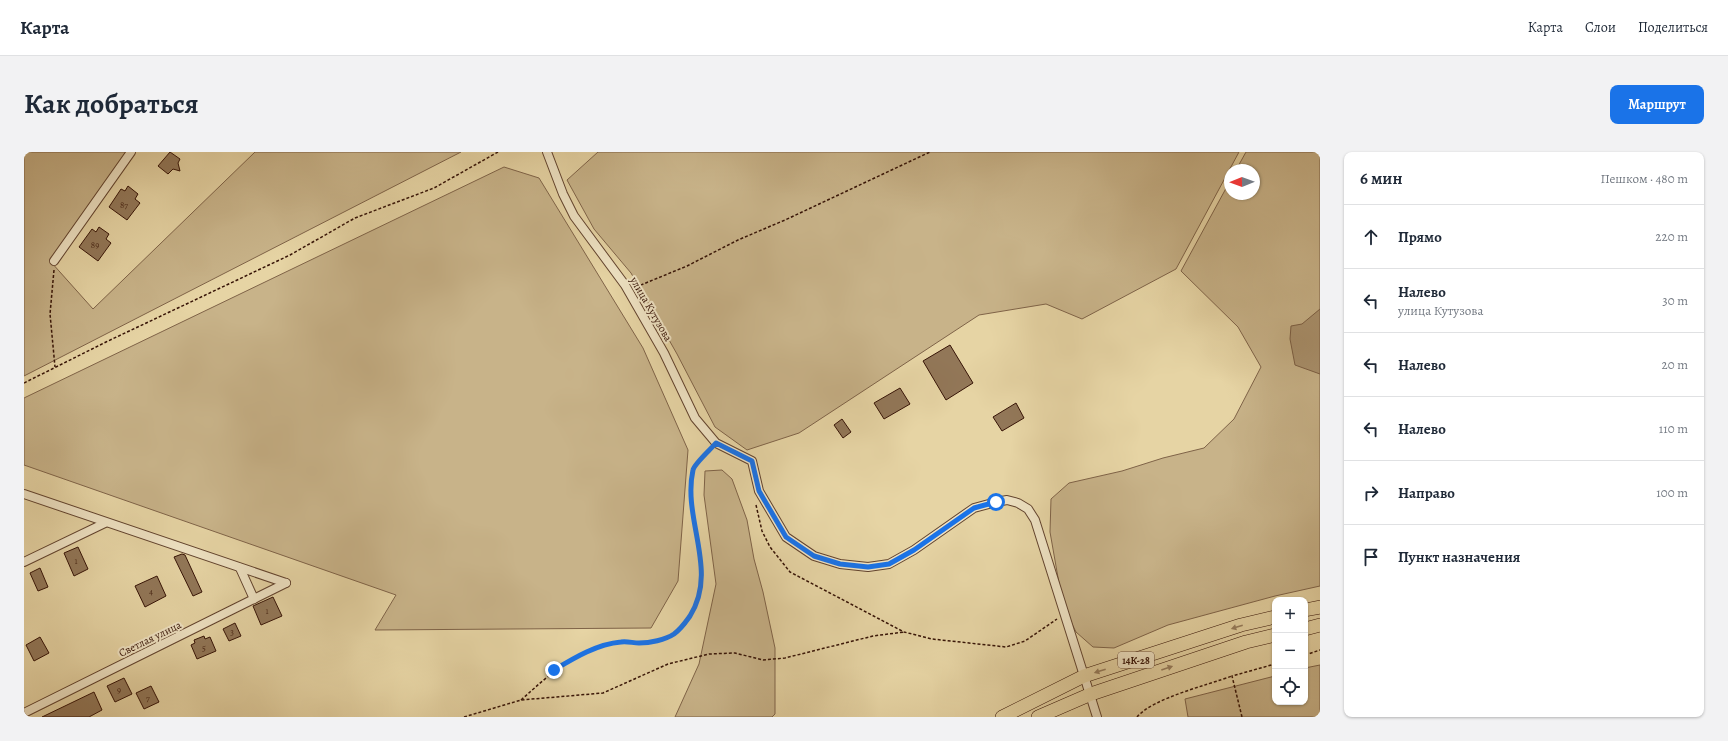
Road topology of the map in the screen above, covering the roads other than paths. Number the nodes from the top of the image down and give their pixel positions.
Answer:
1 (131, 152) edge
2 (547, 152) edge
3 (54, 261) road end
4 (24, 494) edge
5 (105, 523) junction
6 (24, 562) edge
7 (240, 568) junction
8 (254, 599) junction
9 (1320, 607) edge
10 (1308, 609) edge
11 (1272, 618) edge
12 (1320, 625) edge
13 (1308, 627) edge
14 (1272, 636) edge
15 (1084, 676) junction
16 (1091, 694) junction
17 (24, 714) edge
18 (1002, 717) edge
19 (1038, 717) edge
20 (1097, 717) edge

1 - 3 street
2 - 15 street, улица Кутузова
4 - 5 street
5 - 6 street
5 - 7 street
7 - 8 street
7 - 8 street, Светлая улица
8 - 17 street, Светлая улица
9 - 10 main road
11 -> 15 main road, 14К-28
12 - 13 main road
16 -> 14 main road, 14К-28
15 - 16 street
15 - 18 main road, 14К-28
16 - 19 main road, 14К-28
16 - 20 street

